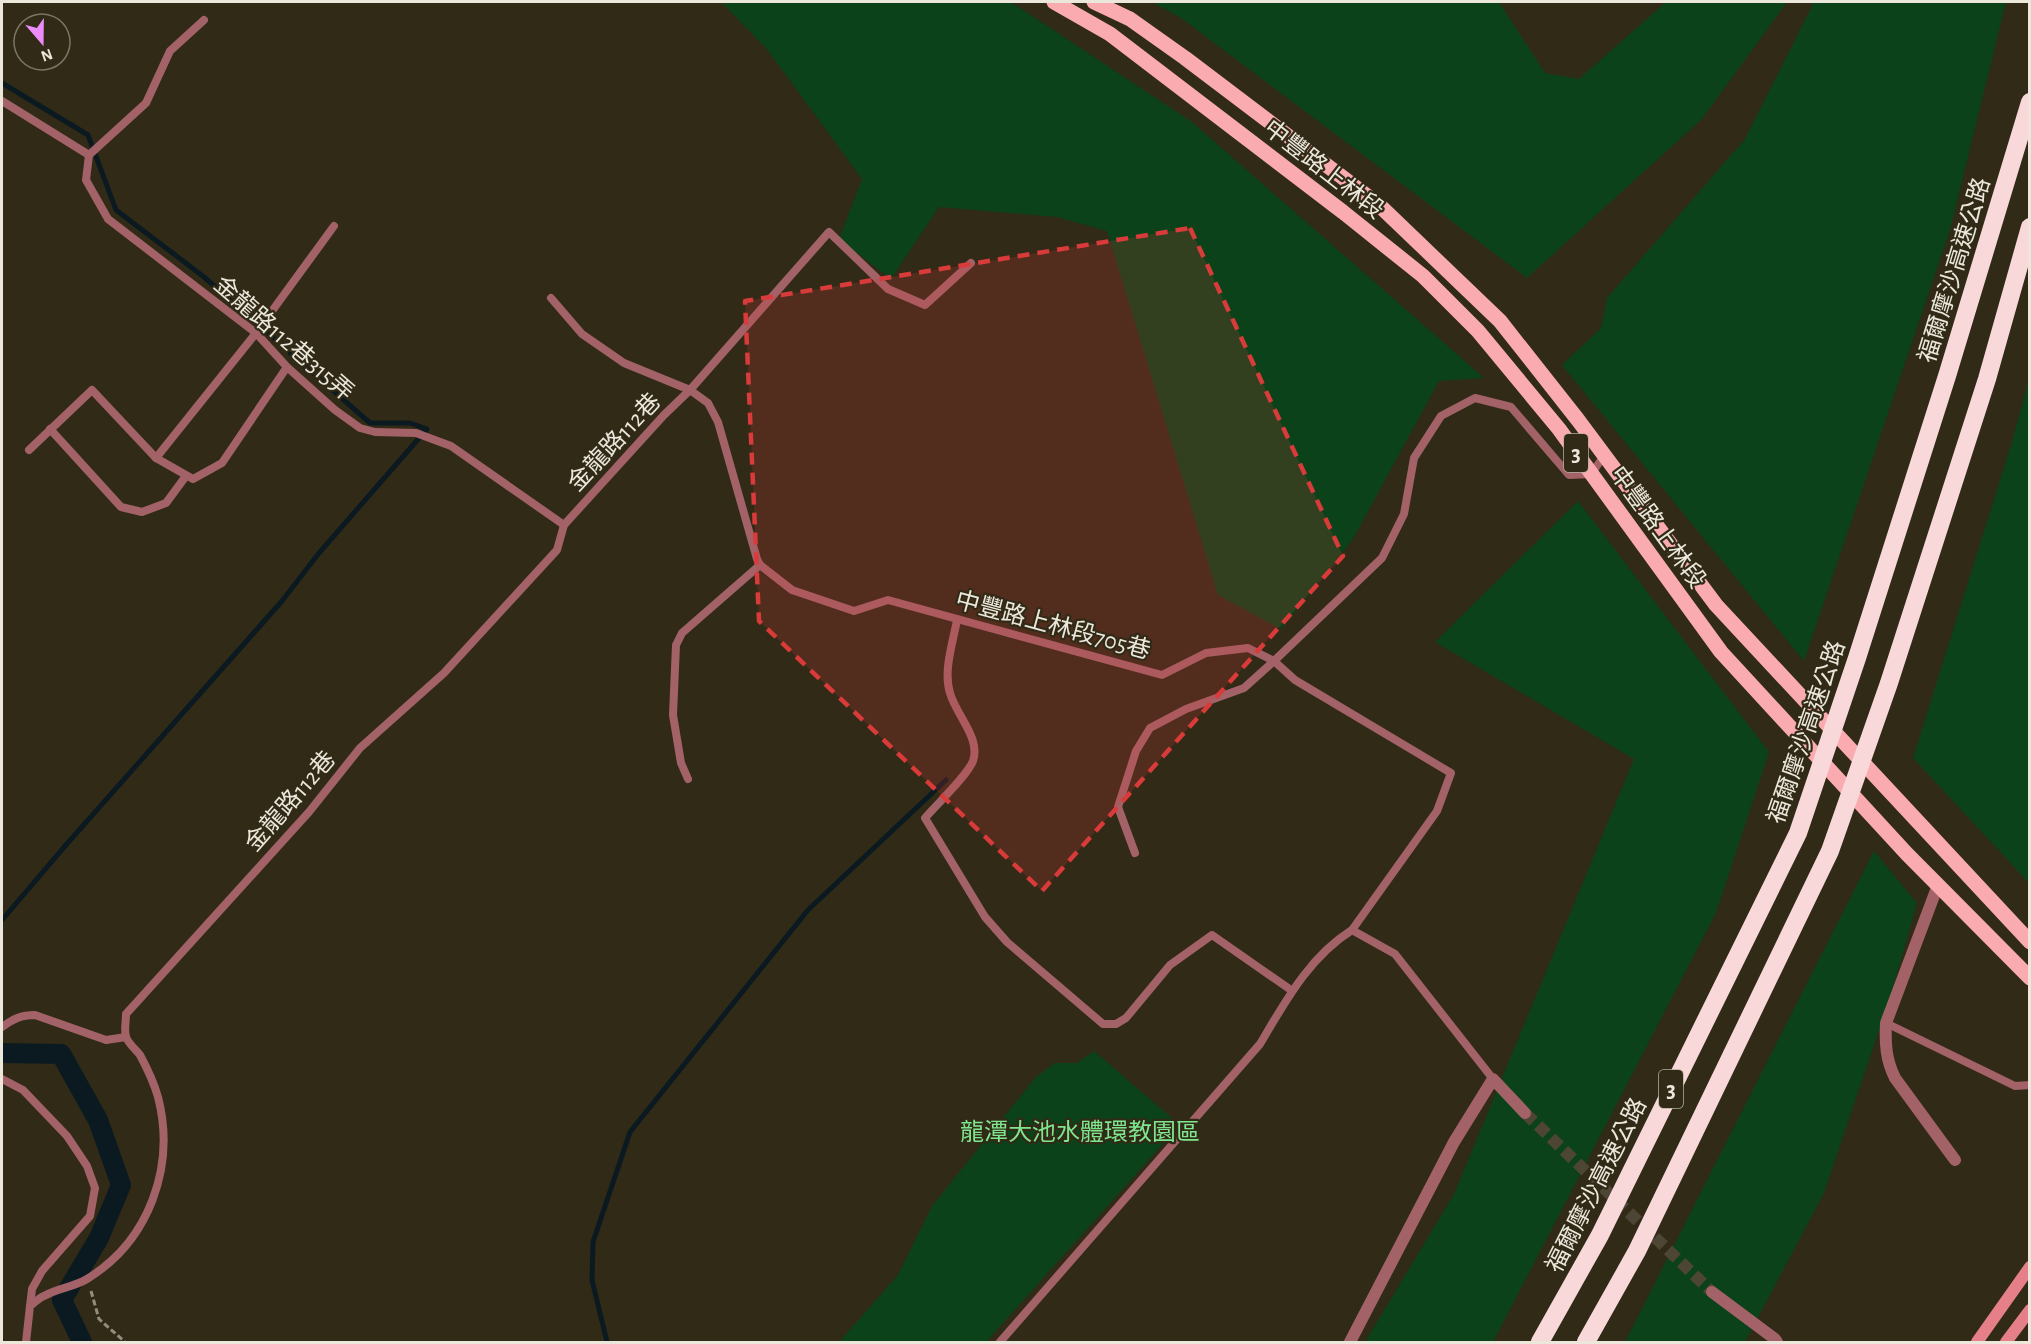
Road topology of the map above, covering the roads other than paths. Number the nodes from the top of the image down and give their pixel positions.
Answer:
1 (1054, 2) edge
2 (1094, 2) edge
3 (204, 20) dead end
4 (2, 101) edge
5 (2030, 102) edge
6 (89, 154) junction
7 (334, 226) dead end
8 (2030, 227) edge
9 (971, 263) dead end
10 (551, 298) dead end
11 (256, 333) junction
12 (287, 368) junction
13 (690, 390) junction
14 (50, 429) junction
15 (29, 450) dead end
16 (1604, 456) junction
17 (156, 459) junction
18 (1591, 474) junction
19 (186, 476) junction
20 (564, 525) junction
21 (760, 565) junction
22 (957, 620) junction
23 (1274, 661) junction
24 (688, 779) dead end
25 (1136, 853) dead end
26 (1938, 885) junction
27 (1352, 930) junction
28 (2030, 942) edge
29 (2030, 978) edge
30 (1291, 990) junction
31 (1886, 1023) junction
32 (2, 1027) edge
33 (126, 1037) junction
34 (2, 1079) edge
35 (1493, 1079) junction
36 (2030, 1085) edge
37 (1525, 1113) tunnel mouth
38 (1955, 1160) dead end
39 (2030, 1267) edge
40 (1712, 1292) tunnel mouth
41 (30, 1306) junction
42 (2030, 1310) edge
43 (26, 1342) edge
44 (1000, 1342) edge
45 (1350, 1342) edge
46 (1540, 1342) edge
47 (1586, 1342) edge
48 (1777, 1342) edge
49 (1977, 1342) edge
50 (2006, 1342) edge

1 - 18 main road, 中豐路上林段 / 3
2 - 16 main road, 中豐路上林段 / 3
3 - 6 lane
4 - 6 lane
5 - 46 highway, 福爾摩沙高速公路 / 3
6 - 11 lane, 金龍路112巷315弄
7 - 11 lane
8 - 47 highway, 3
9 - 13 lane, 金龍路112巷
10 - 13 lane
11 - 12 lane, 金龍路112巷315弄
11 - 17 lane
12 - 19 lane
12 - 20 lane, 金龍路112巷315弄
13 - 20 lane, 金龍路112巷
13 - 21 lane
14 - 15 lane
14 - 17 lane
14 - 19 lane
16 - 18 lane
16 - 28 main road, 中豐路上林段 / 3
17 - 19 lane
18 - 23 lane
18 - 26 main road, 中豐路上林段 / 3
20 - 33 lane, 金龍路112巷
21 - 22 lane, 中豐路上林段705巷
21 - 24 lane
22 - 23 lane, 中豐路上林段705巷
22 - 30 lane
23 - 25 lane
23 - 27 lane, 中豐路上林段705巷
26 - 29 main road, 中豐路上林段 / 3
26 - 31 street
27 - 30 lane
27 - 35 lane
30 - 44 lane
31 - 36 lane
31 - 38 street
32 - 33 lane
33 - 41 lane
34 - 41 lane
35 - 37 street
35 - 45 street
39 - 49 street
40 - 48 street
41 - 43 lane
42 - 50 street

